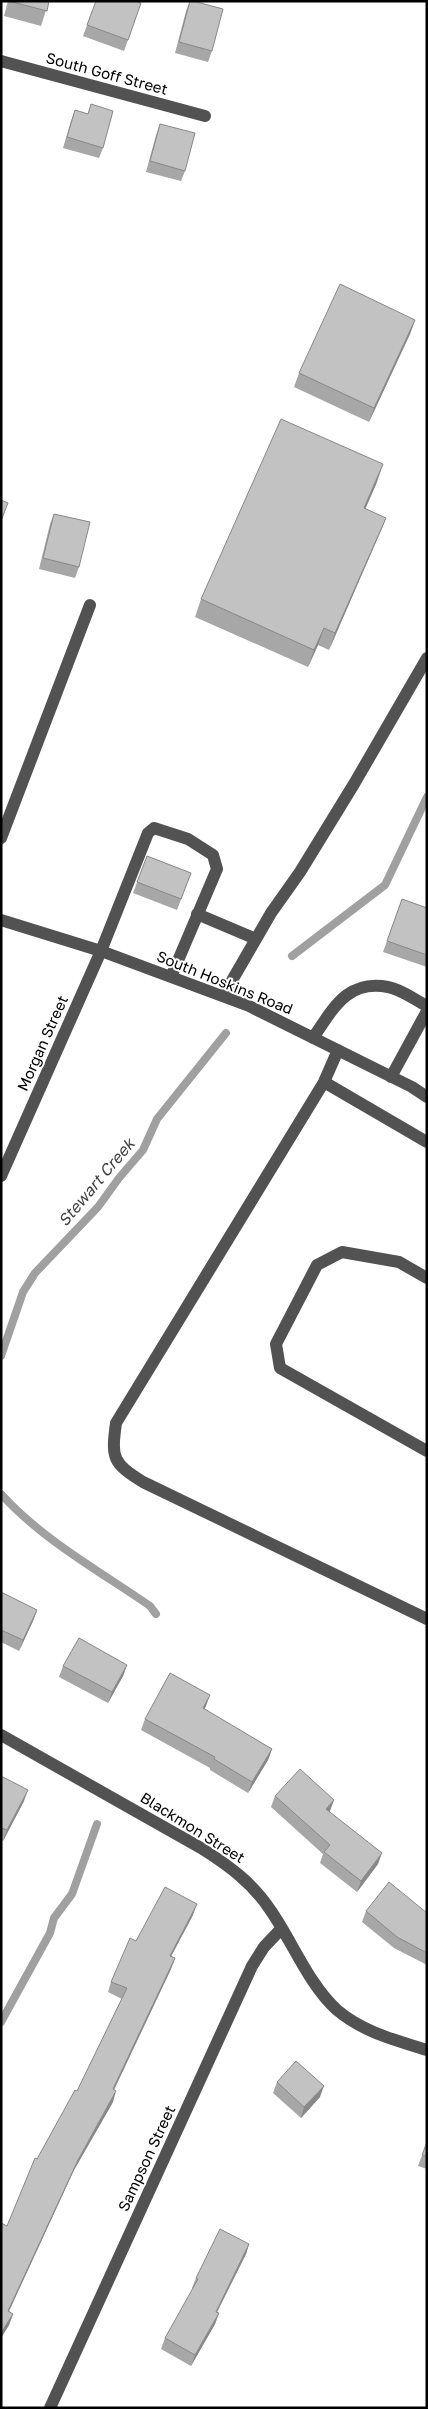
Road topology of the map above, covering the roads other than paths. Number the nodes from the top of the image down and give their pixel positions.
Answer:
1 (1, 61) edge
2 (205, 116) dead end
3 (90, 605) dead end
4 (427, 658) edge
5 (1, 838) edge
6 (198, 914) junction
7 (1, 920) edge
8 (256, 939) junction
9 (101, 951) junction
10 (170, 977) junction
11 (223, 996) junction
12 (427, 1006) edge
13 (427, 1012) edge
14 (313, 1038) junction
15 (338, 1050) junction
16 (391, 1077) junction
17 (324, 1082) junction
18 (427, 1097) edge
19 (427, 1142) edge
20 (1, 1176) edge
21 (427, 1278) edge
22 (427, 1450) edge
23 (427, 1619) edge
24 (1, 1735) edge
25 (282, 1928) junction
26 (427, 2050) edge
27 (50, 2408) edge

1 - 2 street, South Goff Street
3 - 5 street
4 - 8 street
6 - 8 street
6 - 9 street, Morgan Street
6 - 10 street
7 - 9 street, South Hoskins Road
8 - 11 street
9 - 10 street, South Hoskins Road
9 - 20 street, Morgan Street
10 - 11 street, South Hoskins Road
11 - 14 street, South Hoskins Road
12 - 14 street
13 - 16 street
14 - 15 street, South Hoskins Road
15 - 16 street, South Hoskins Road
15 - 17 street
16 - 18 street, South Hoskins Road
17 - 19 street
17 - 23 street
21 - 22 street
24 - 25 street, Blackmon Street
25 - 26 street, Blackmon Street
25 - 27 street, Sampson Street

